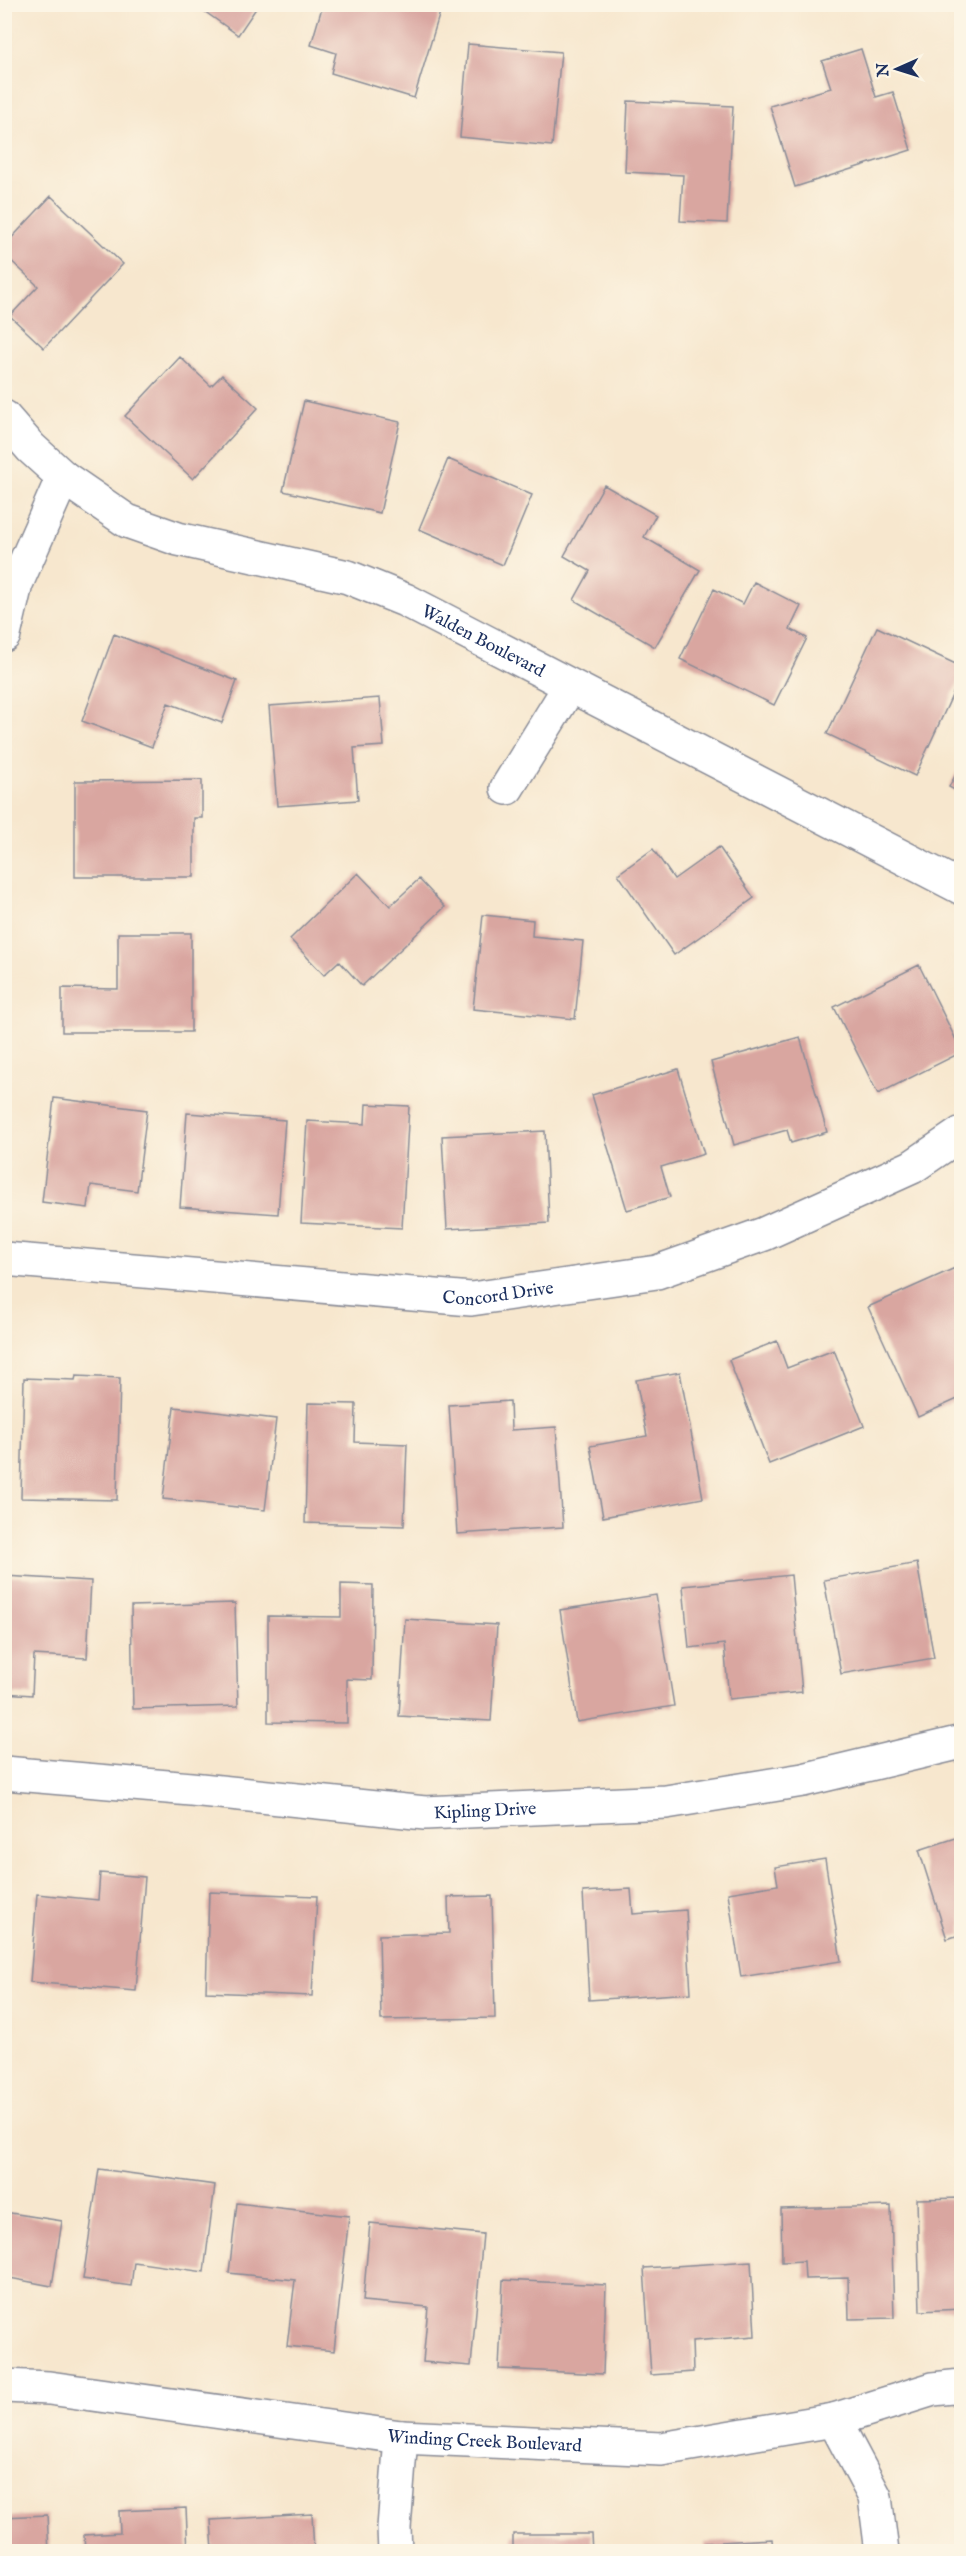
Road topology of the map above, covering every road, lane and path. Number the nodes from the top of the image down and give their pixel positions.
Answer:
1 (4, 417) edge
2 (63, 477) junction
3 (4, 635) edge
4 (570, 686) junction
5 (507, 788) dead end
6 (962, 888) edge
7 (962, 1133) edge
8 (4, 1259) edge
9 (962, 1742) edge
10 (4, 1773) edge
11 (4, 2386) edge
12 (962, 2386) edge
13 (834, 2420) junction
14 (401, 2437) junction
15 (395, 2552) edge
16 (882, 2552) edge

1 - 2 street, Walden Boulevard
2 - 3 street
2 - 4 street, Walden Boulevard
4 - 5 street
4 - 6 street, Walden Boulevard
7 - 8 street, Concord Drive
9 - 10 street, Kipling Drive
11 - 14 street, Winding Creek Boulevard
12 - 13 street, Winding Creek Boulevard
13 - 14 street, Winding Creek Boulevard
13 - 16 street
14 - 15 street

